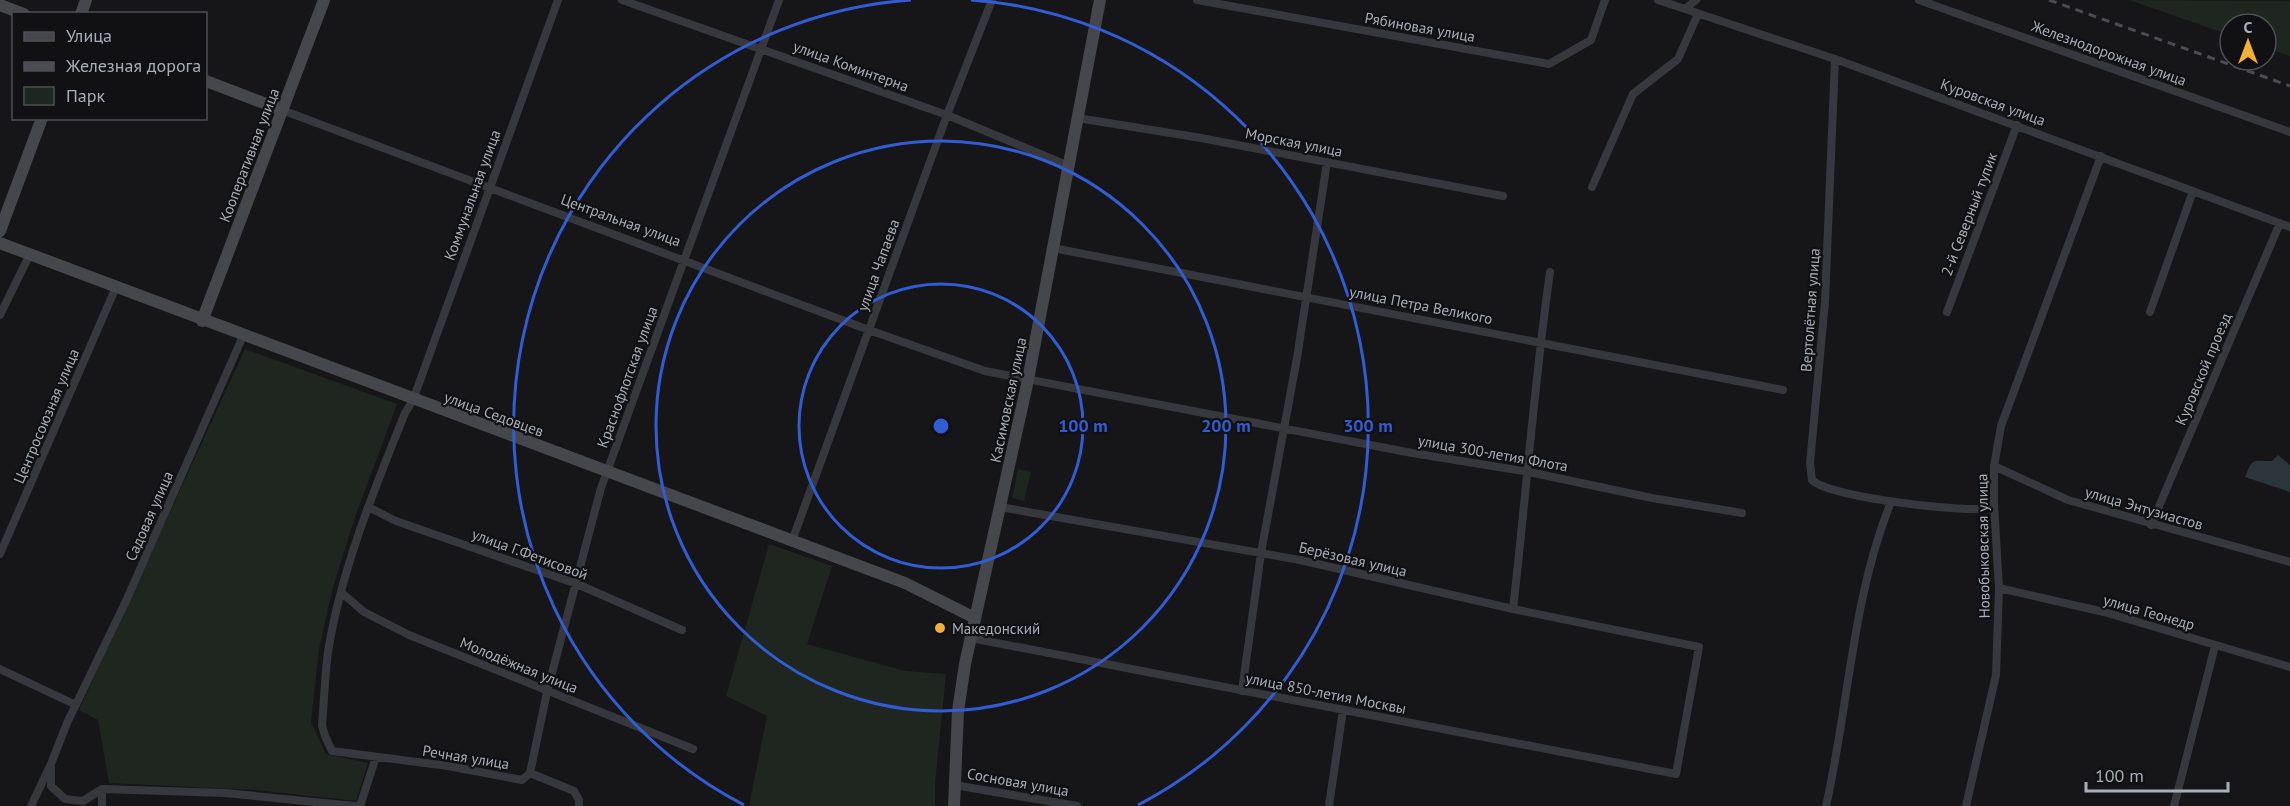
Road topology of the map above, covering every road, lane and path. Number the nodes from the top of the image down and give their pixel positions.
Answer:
1 (324, 0) edge
2 (558, 0) edge
3 (622, 0) edge
4 (779, 0) edge
5 (992, 0) edge
6 (1100, 0) edge
7 (1197, 0) edge
8 (1605, 0) edge
9 (1658, 0) edge
10 (1696, 0) edge
11 (1919, 0) edge
12 (0, 5) edge
13 (1685, 9) junction
14 (19, 12) edge
15 (1698, 14) junction
16 (762, 48) junction
17 (1835, 59) junction
18 (207, 81) edge
19 (282, 110) junction
20 (947, 115) junction
21 (1078, 118) junction
22 (41, 120) edge
23 (2017, 125) junction
24 (2290, 132) edge
25 (2101, 156) junction
26 (1328, 162) junction
27 (1069, 166) junction
28 (1592, 187) dead end
29 (489, 188) junction
30 (2193, 191) junction
31 (1503, 196) dead end
32 (2280, 223) junction
33 (2290, 226) edge
34 (0, 231) edge
35 (0, 243) edge
36 (1053, 248) junction
37 (30, 254) junction
38 (684, 260) junction
39 (1550, 272) dead end
40 (116, 287) junction
41 (1307, 296) junction
42 (1947, 312) dead end
43 (2150, 312) dead end
44 (0, 315) edge
45 (202, 321) junction
46 (868, 330) junction
47 (243, 336) junction
48 (1540, 342) junction
49 (1028, 380) junction
50 (1783, 390) dead end
51 (414, 400) junction
52 (1284, 427) junction
53 (1994, 465) junction
54 (608, 472) junction
55 (1528, 472) junction
56 (1891, 501) junction
57 (1994, 504) junction
58 (368, 507) junction
59 (1000, 507) junction
60 (1742, 513) dead end
61 (2151, 525) junction
62 (792, 541) junction
63 (1261, 553) junction
64 (0, 554) edge
65 (2290, 562) edge
66 (577, 584) junction
67 (2000, 588) junction
68 (342, 593) junction
69 (1513, 609) junction
70 (975, 618) junction
71 (682, 630) dead end
72 (971, 638) junction
73 (2215, 646) junction
74 (2290, 667) edge
75 (0, 669) edge
76 (1242, 691) junction
77 (548, 692) junction
78 (76, 705) junction
79 (1343, 710) junction
80 (693, 749) dead end
81 (332, 750) joint
82 (376, 757) junction
83 (51, 764) junction
84 (530, 773) junction
85 (1676, 774) joint
86 (954, 785) junction
87 (102, 789) junction
88 (326, 804) edge
89 (31, 806) edge
90 (102, 806) edge
91 (355, 806) edge
92 (360, 806) edge
93 (579, 806) edge
94 (954, 806) edge
95 (1077, 806) edge
96 (1329, 806) edge
97 (1826, 806) edge
98 (1966, 806) edge
99 (2174, 806) edge

1 - 19 street, Кооперативная улица
2 - 29 street, Коммунальная улица
3 - 16 street, улица Коминтерна
4 - 16 street, Краснофлотская улица
5 - 20 street, улица Чапаева
6 - 21 street, Касимовская улица
7 - 8 street, Рябиновая улица
9 - 13 street
10 - 13 street
11 - 24 street, Железнодорожная улица
12 - 14 street
13 - 15 street, Куровская улица
15 - 17 street, Куровская улица
15 - 28 street
16 - 20 street, улица Коминтерна
16 - 38 street, Краснофлотская улица
17 - 23 street, Куровская улица
17 - 56 street, Вертолётная улица
18 - 19 street, Центральная улица
19 - 29 street, Центральная улица
19 - 45 street, Кооперативная улица
20 - 27 street, улица Коминтерна
20 - 46 street, улица Чапаева
21 - 26 street, Морская улица
21 - 27 street, Касимовская улица
22 - 34 street
23 - 25 street, Куровская улица
23 - 42 street, 2-й Северный тупик
25 - 30 street, Куровская улица
25 - 53 street, Новобыковская улица
26 - 31 street, Морская улица
26 - 41 street
27 - 36 street, Касимовская улица
29 - 38 street, Центральная улица
29 - 51 street, Коммунальная улица
30 - 32 street, Куровская улица
30 - 43 street
32 - 33 street, Куровская улица
32 - 61 street, Куровской проезд
35 - 37 street, улица Седовцев
36 - 41 street, улица Петра Великого
36 - 49 street, Касимовская улица
37 - 40 street, улица Седовцев
37 - 44 street
38 - 46 street, Центральная улица
38 - 54 street, Краснофлотская улица
39 - 48 street
40 - 45 street, улица Седовцев
40 - 64 street, Центросоюзная улица
41 - 48 street, улица Петра Великого
41 - 52 street
45 - 47 street, улица Седовцев
46 - 49 street, Центральная улица
46 - 62 street, улица Чапаева
47 - 51 street, улица Седовцев
47 - 78 street, Садовая улица
48 - 50 street, улица Петра Великого
48 - 55 street
49 - 52 street, улица 300-летия Флота
49 - 59 street, Касимовская улица
51 - 54 street, улица Седовцев
51 - 58 street, Коммунальная улица
52 - 55 street, улица 300-летия Флота
52 - 63 street
53 - 57 street, Новобыковская улица
53 - 61 street, улица Энтузиастов
54 - 62 street, улица Седовцев
54 - 66 street, Краснофлотская улица
55 - 60 street, улица 300-летия Флота
55 - 69 street
56 - 57 street, Вертолётная улица
56 - 97 street
57 - 67 street, Новобыковская улица
58 - 66 street, улица Г.Фетисовой
58 - 68 street, Коммунальная улица
59 - 63 street, Берёзовая улица
59 - 70 street, Касимовская улица
61 - 65 street, улица Энтузиастов
62 - 70 street, улица Седовцев
63 - 69 street, Берёзовая улица
63 - 76 street
66 - 71 street, улица Г.Фетисовой
66 - 77 street, Краснофлотская улица
67 - 73 street, улица Геонедр
67 - 98 street, Новобыковская улица
68 - 77 street, Молодёжная улица
68 - 81 street, Коммунальная улица
69 - 85 street, Берёзовая улица
70 - 72 street, Касимовская улица
72 - 76 street, улица 850-летия Москвы
72 - 86 street, Касимовская улица
73 - 74 street, улица Геонедр
73 - 99 street
75 - 78 street
76 - 79 street, улица 850-летия Москвы
77 - 80 street, Молодёжная улица
77 - 84 street, Краснофлотская улица
78 - 83 street, Садовая улица
79 - 85 street, улица 850-летия Москвы
79 - 96 street
81 - 82 street, Речная улица
82 - 84 street, Речная улица
82 - 92 street
83 - 87 street
83 - 89 street, Садовая улица
84 - 93 street, Речная улица
86 - 94 street, Касимовская улица
86 - 95 street, Сосновая улица
87 - 88 street
87 - 90 street
88 - 91 street

